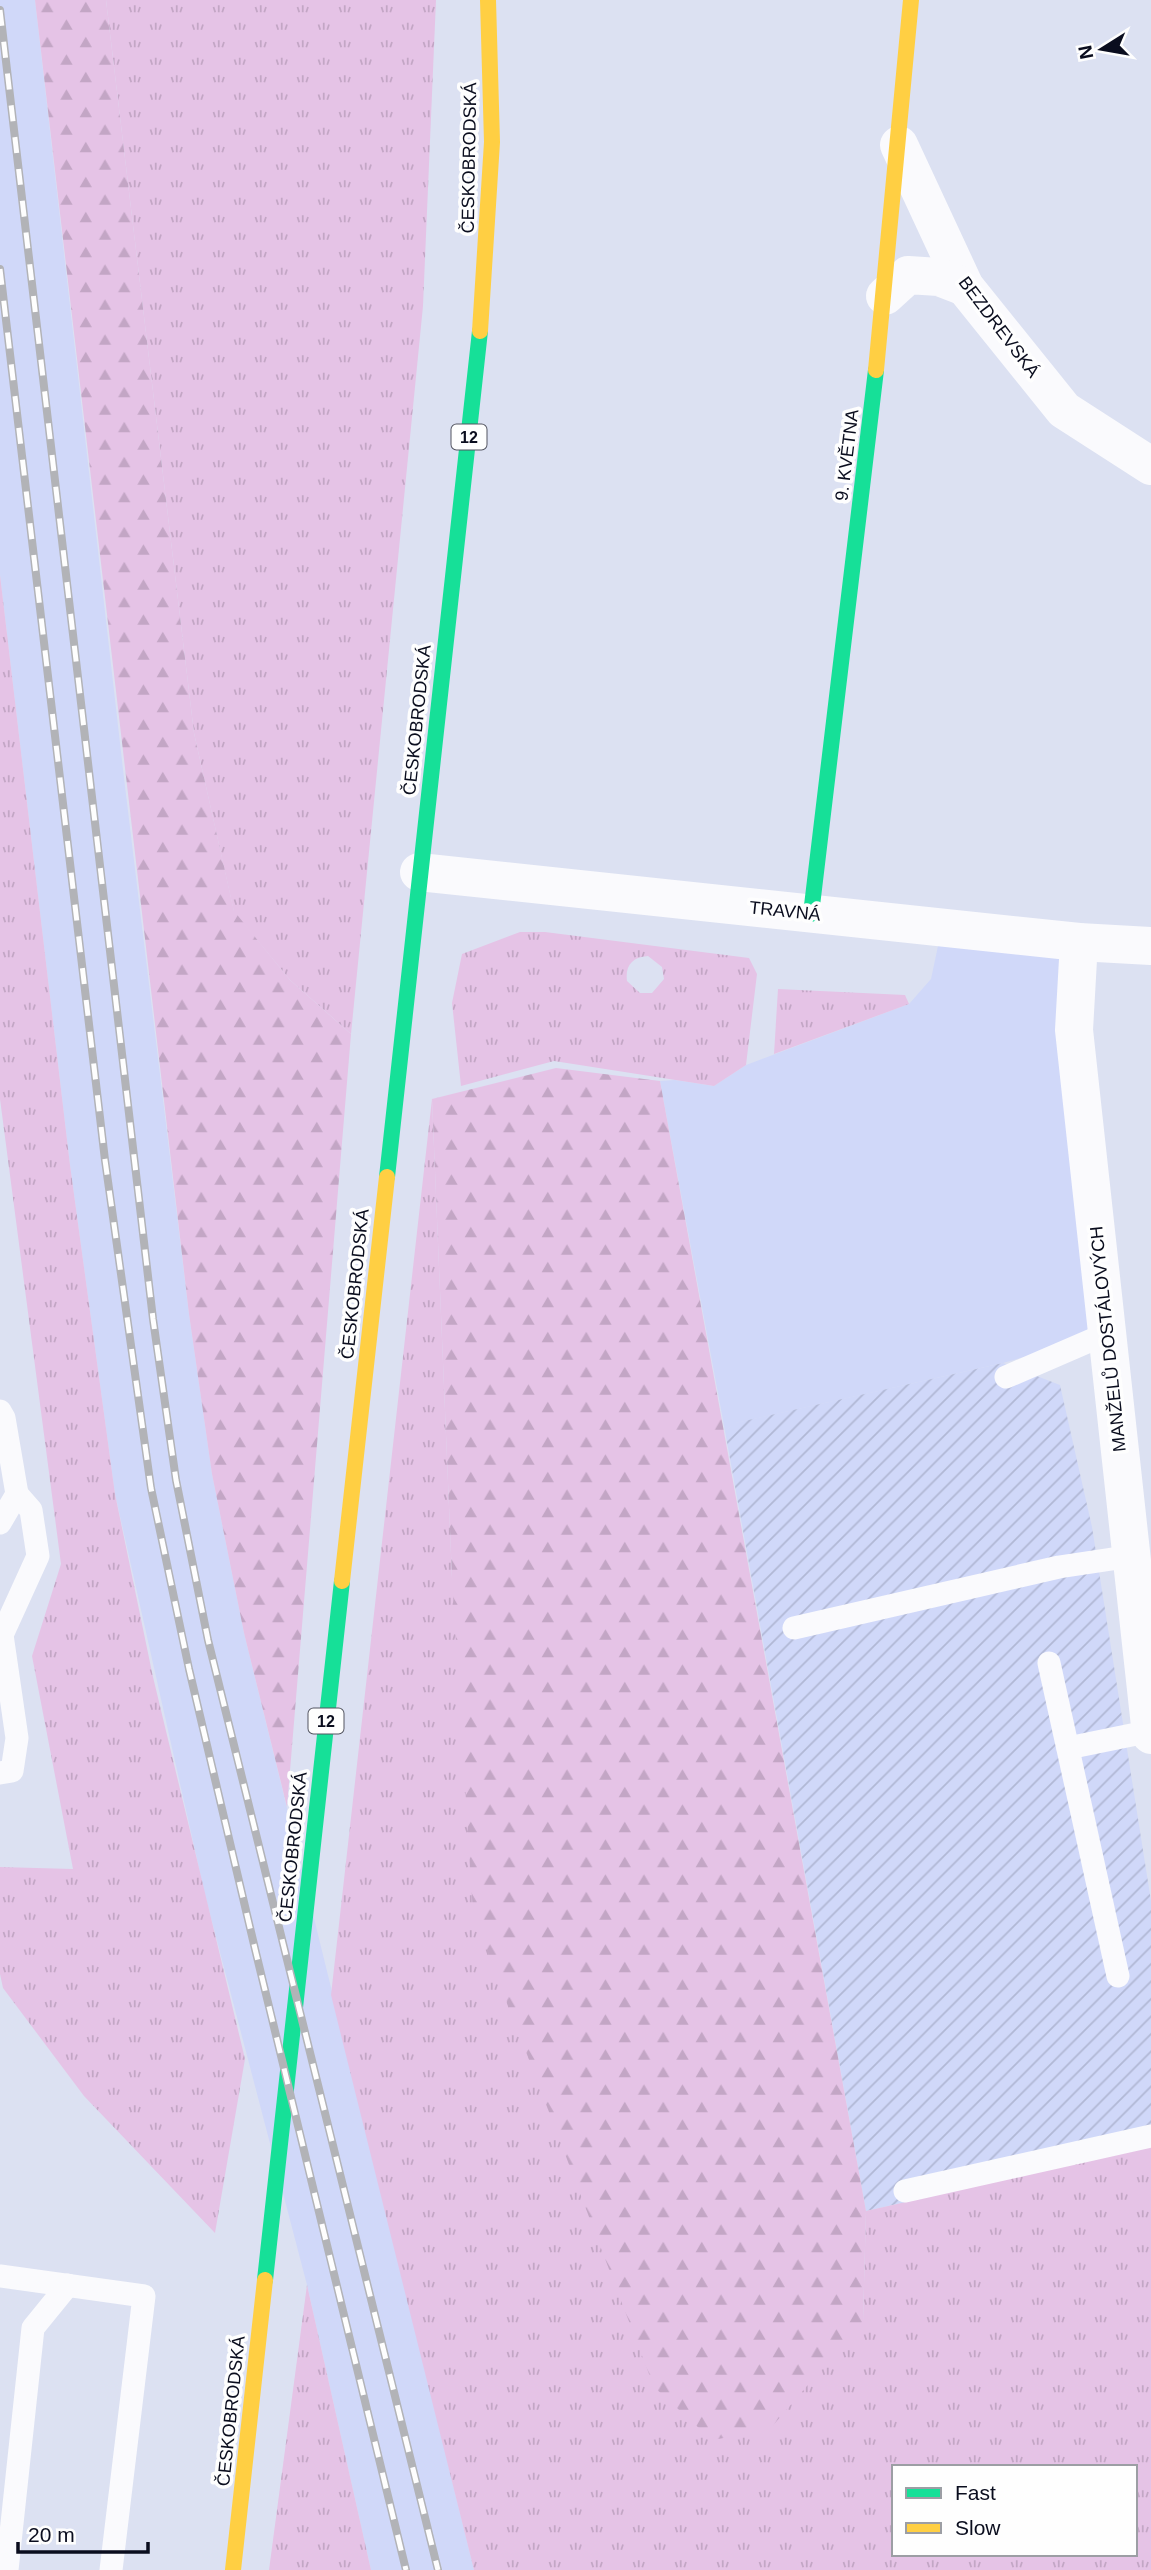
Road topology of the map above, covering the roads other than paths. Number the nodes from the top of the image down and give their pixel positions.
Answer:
1 (488, 0) edge
2 (911, 0) edge
3 (899, 145) junction
4 (965, 287) junction
5 (885, 296) junction
6 (1151, 466) edge
7 (419, 872) junction
8 (811, 914) junction
9 (1079, 942) junction
10 (1151, 946) edge
11 (1108, 1333) junction
12 (1006, 1377) dead end
13 (0, 1411) edge
14 (17, 1494) junction
15 (0, 1523) edge
16 (1132, 1556) junction
17 (794, 1628) dead end
18 (1049, 1663) dead end
19 (1151, 1733) edge
20 (1068, 1748) junction
21 (0, 1773) edge
22 (1118, 1976) dead end
23 (1151, 2136) edge
24 (905, 2191) dead end
25 (0, 2276) edge
26 (68, 2286) junction
27 (7, 2570) edge
28 (110, 2570) edge
29 (233, 2570) edge

1 - 7 main road, ČESKOBRODSKÁ / 12
2 - 3 main road, 9. KVĚTNA
3 - 4 street, BEZDREVSKÁ
3 - 5 main road, 9. KVĚTNA
4 - 5 street
4 - 6 street, BEZDREVSKÁ
5 - 8 main road, 9. KVĚTNA
7 - 8 street, TRAVNÁ
7 - 29 main road, ČESKOBRODSKÁ / 12
8 - 9 street, TRAVNÁ
9 - 10 street, TRAVNÁ
9 - 11 street, MANŽELŮ DOSTÁLOVÝCH
11 - 12 lane
11 - 16 street, MANŽELŮ DOSTÁLOVÝCH
13 - 14 lane
14 - 15 lane
14 - 21 lane
16 - 17 lane
16 - 19 street, MANŽELŮ DOSTÁLOVÝCH
18 - 20 lane
19 - 20 lane
20 - 22 lane
23 - 24 lane
25 - 26 lane
26 - 27 lane
26 - 28 lane

